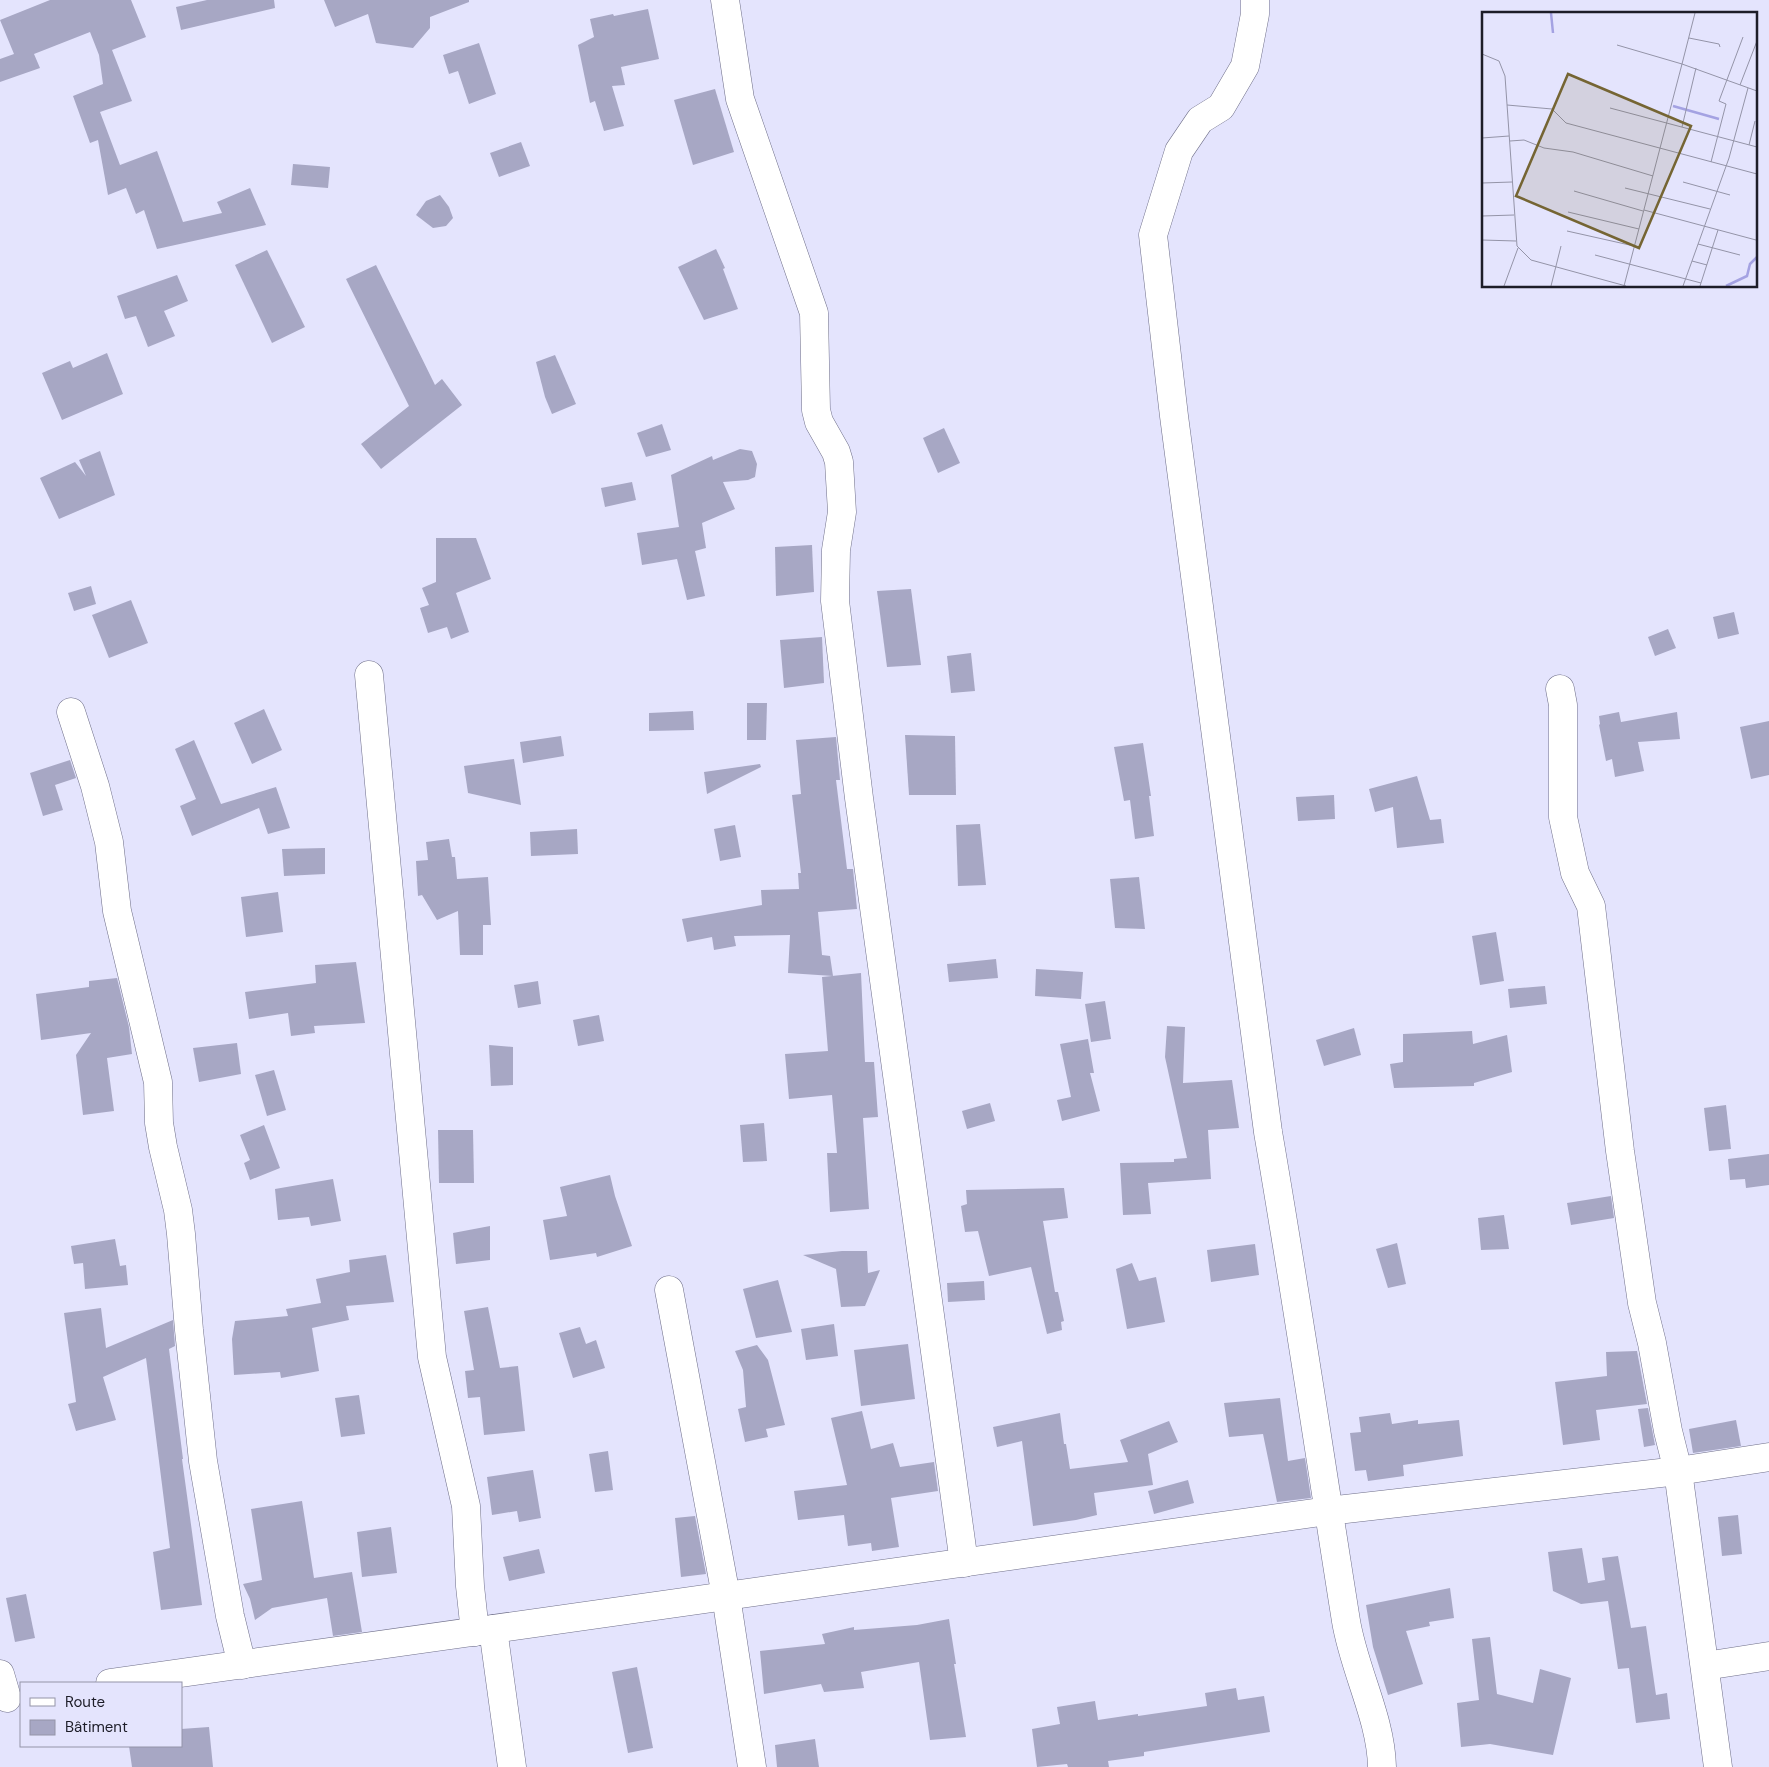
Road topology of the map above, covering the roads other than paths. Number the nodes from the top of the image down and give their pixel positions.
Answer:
1 (725, 0) edge
2 (1255, 0) edge
3 (369, 675) dead end
4 (1560, 689) dead end
5 (71, 712) dead end
6 (670, 1290) dead end
7 (1769, 1457) edge
8 (1678, 1471) junction
9 (1328, 1511) junction
10 (964, 1563) junction
11 (726, 1596) junction
12 (484, 1630) junction
13 (1769, 1656) edge
14 (242, 1664) junction
15 (1704, 1666) junction
16 (117, 1682) edge
17 (512, 1767) edge
18 (752, 1767) edge
19 (1382, 1767) edge
20 (1718, 1767) edge

1 - 10 street
2 - 9 street
3 - 12 street
4 - 8 street
5 - 14 street
6 - 11 street
7 - 8 street
8 - 9 street
8 - 15 street
9 - 10 street
9 - 19 street
10 - 11 street
11 - 12 street
11 - 18 street
12 - 14 street
12 - 17 street
13 - 15 street
14 - 16 street
15 - 20 street

